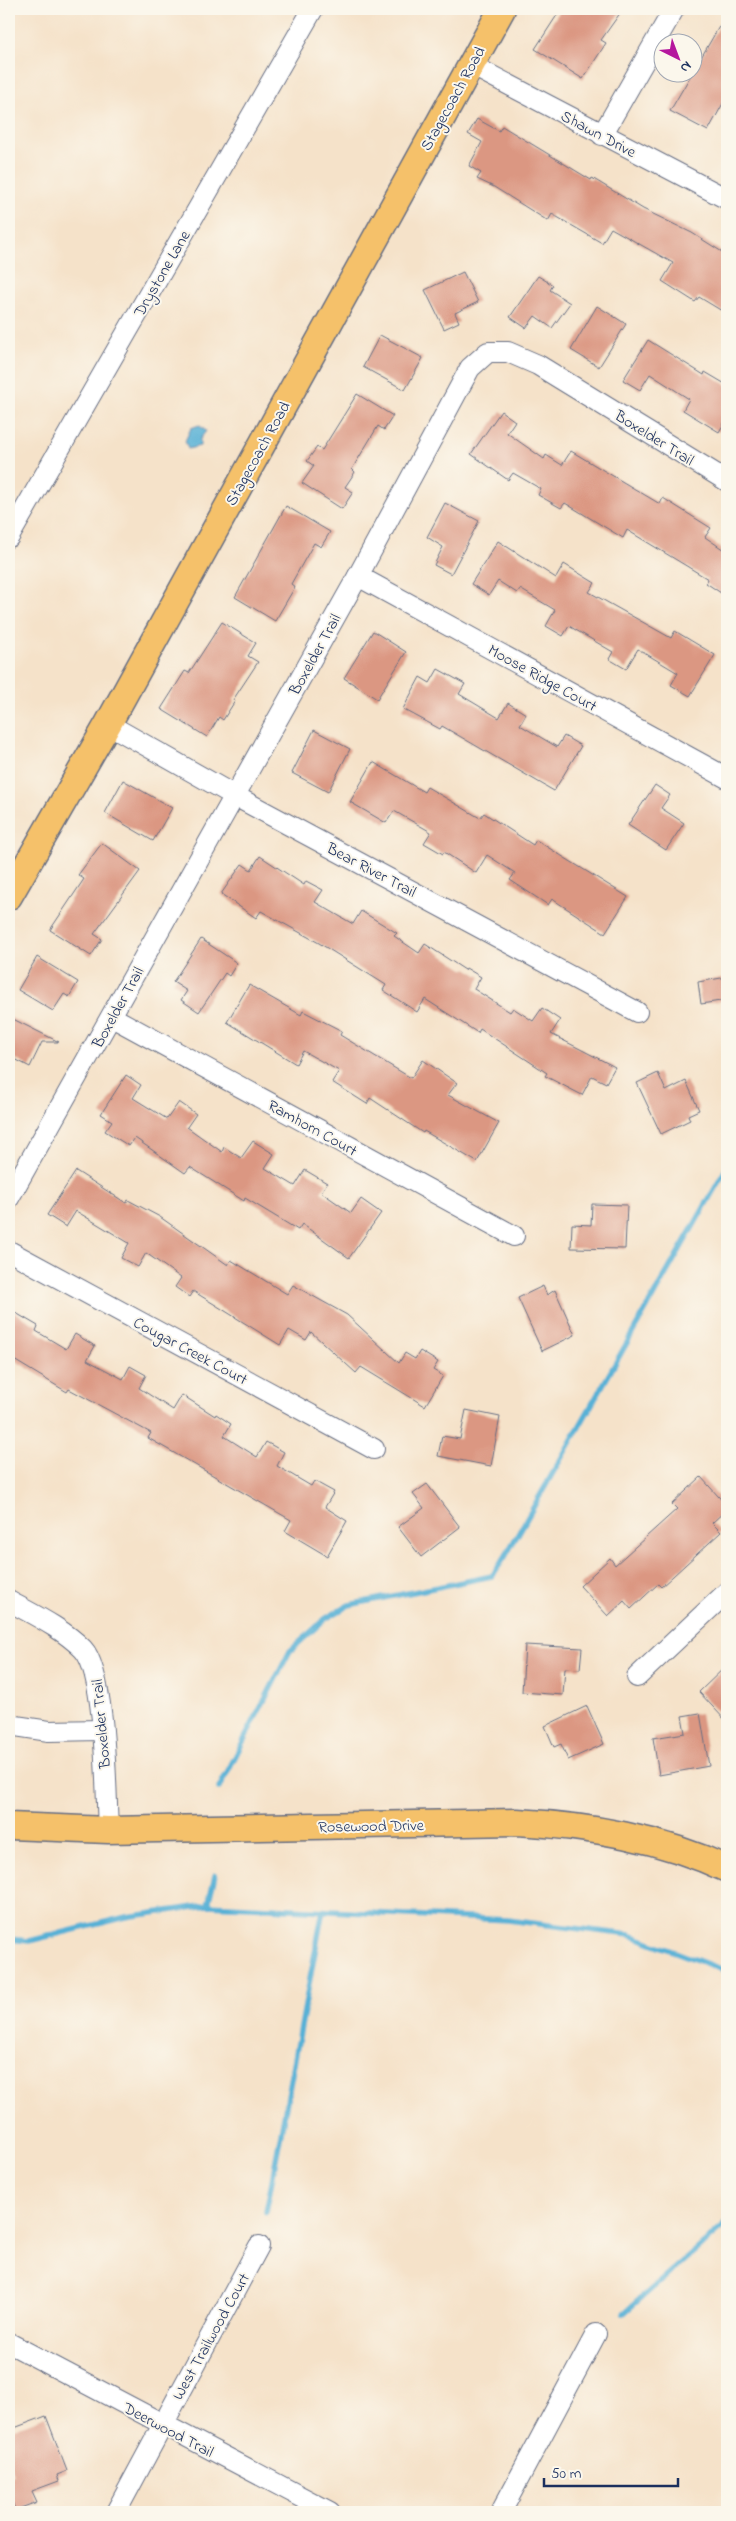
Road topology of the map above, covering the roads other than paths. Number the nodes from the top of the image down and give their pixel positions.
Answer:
1 (313, 9) edge
2 (502, 9) edge
3 (674, 9) edge
4 (471, 65) junction
5 (602, 135) junction
6 (727, 199) edge
7 (727, 481) edge
8 (9, 537) edge
9 (358, 576) junction
10 (108, 724) junction
11 (727, 778) edge
12 (235, 796) junction
13 (9, 896) edge
14 (637, 1012) dead end
15 (112, 1017) junction
16 (9, 1198) edge
17 (514, 1236) dead end
18 (9, 1251) edge
19 (374, 1448) dead end
20 (727, 1592) edge
21 (9, 1601) edge
22 (637, 1676) dead end
23 (9, 1725) edge
24 (101, 1730) junction
25 (9, 1826) edge
26 (108, 1830) junction
27 (727, 1869) edge
28 (259, 2246) dead end
29 (596, 2334) dead end
30 (9, 2343) edge
31 (162, 2426) junction
32 (116, 2512) edge
33 (330, 2512) edge
34 (501, 2512) edge

1 - 8 street, Drystone Lane
2 - 4 main road, Stagecoach Road
3 - 5 street
4 - 5 street, Shawn Drive
4 - 10 main road, Stagecoach Road
5 - 6 street, Shawn Drive
7 - 9 street, Boxelder Trail
9 - 11 street, Moose Ridge Court
9 - 12 street, Boxelder Trail
10 - 12 street, Bear River Trail
10 - 13 main road, Stagecoach Road
12 - 14 street, Bear River Trail
12 - 15 street, Boxelder Trail
15 - 16 street, Boxelder Trail
15 - 17 street, Ramhorn Court
18 - 19 street, Cougar Creek Court
20 - 22 street
21 - 24 street, Boxelder Trail
23 - 24 street
24 - 26 street, Boxelder Trail
25 - 26 main road, Rosewood Drive
26 - 27 main road, Rosewood Drive
28 - 31 street, West Trailwood Court
29 - 34 street
30 - 31 street, Deerwood Trail
31 - 32 street, West Trailwood Court
31 - 33 street, Deerwood Trail

